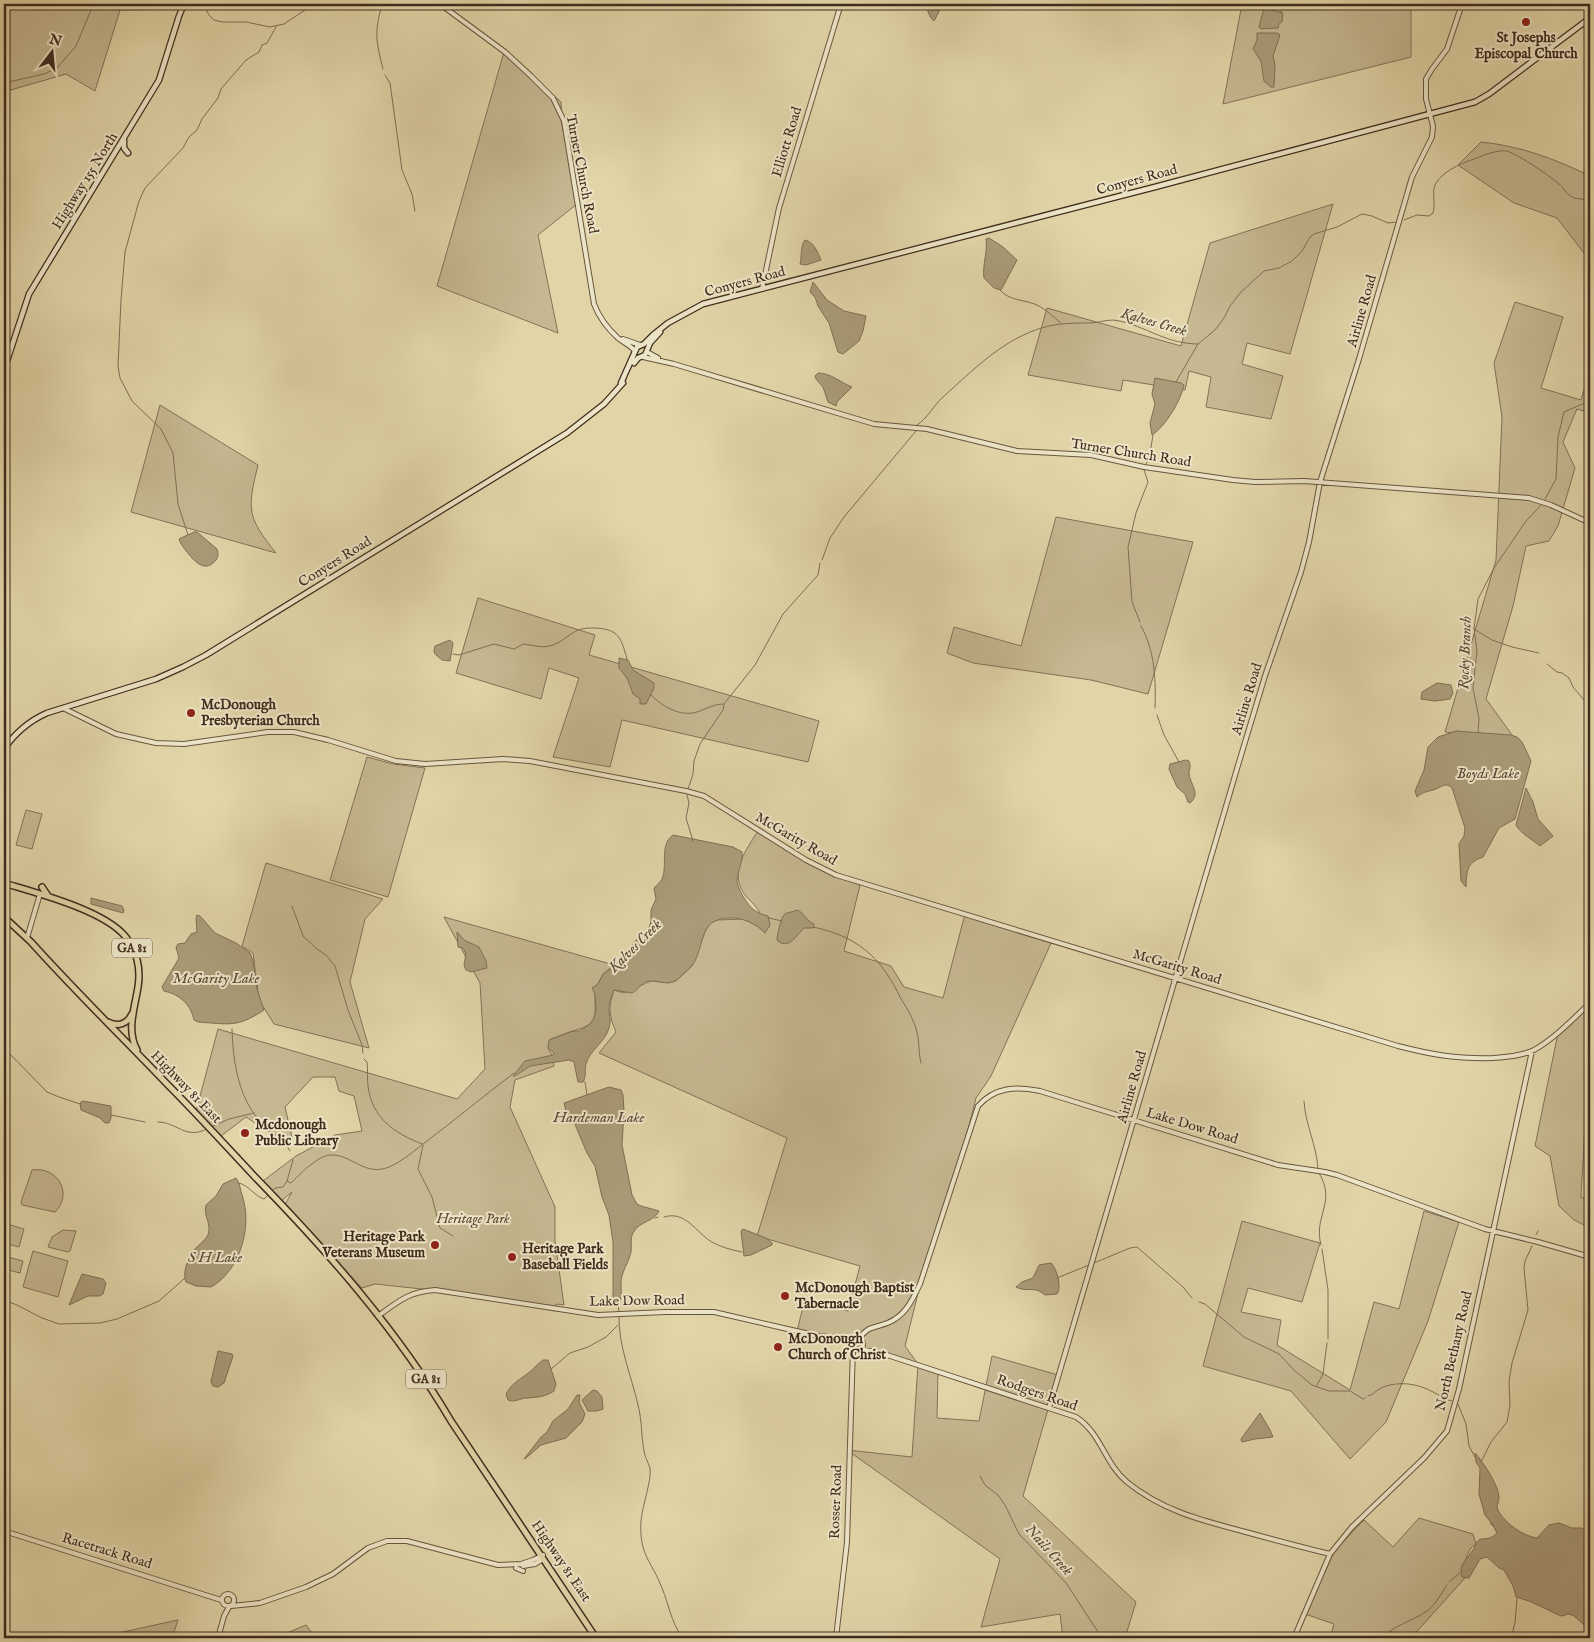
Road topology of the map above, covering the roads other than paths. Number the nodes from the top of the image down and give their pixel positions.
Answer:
1 (184, 4) edge
2 (440, 4) edge
3 (841, 4) edge
4 (1462, 4) edge
5 (1590, 18) edge
6 (1430, 114) junction
7 (124, 139) junction
8 (128, 153) dead end
9 (762, 289) junction
10 (669, 323) junction
11 (616, 335) junction
12 (641, 345) junction
13 (635, 351) junction
14 (647, 351) junction
15 (641, 357) junction
16 (674, 364) junction
17 (4, 370) edge
18 (621, 383) junction
19 (1320, 482) junction
20 (1590, 523) edge
21 (61, 707) junction
22 (4, 749) edge
23 (4, 884) edge
24 (42, 887) dead end
25 (40, 894) junction
26 (48, 896) junction
27 (4, 917) edge
28 (27, 938) junction
29 (1176, 978) junction
30 (1590, 1003) edge
31 (134, 1011) junction
32 (105, 1021) junction
33 (1532, 1051) junction
34 (141, 1057) junction
35 (1135, 1120) junction
36 (1493, 1232) junction
37 (1590, 1257) edge
38 (369, 1304) junction
39 (388, 1309) junction
40 (378, 1316) junction
41 (387, 1326) junction
42 (872, 1328) junction
43 (842, 1338) junction
44 (856, 1340) junction
45 (863, 1344) junction
46 (853, 1346) junction
47 (860, 1350) junction
48 (875, 1352) junction
49 (852, 1366) junction
50 (1049, 1408) junction
51 (4, 1531) edge
52 (441, 1551) junction
53 (1330, 1554) junction
54 (543, 1557) junction
55 (516, 1568) junction
56 (523, 1571) dead end
57 (234, 1599) junction
58 (223, 1600) junction
59 (263, 1602) junction
60 (230, 1606) junction
61 (224, 1616) junction
62 (218, 1638) edge
63 (598, 1638) edge
64 (836, 1638) edge
65 (1294, 1638) edge

1 - 7 main road, Highway 155 North
2 - 11 street, Turner Church Road
3 - 9 street, Elliott Road
4 - 6 street, Airline Road
5 - 6 main road, Conyers Road
6 - 9 main road, Conyers Road
6 - 19 street, Airline Road
7 - 8 main road
7 - 17 main road, Highway 155 North
9 - 10 main road, Conyers Road
10 - 12 main road, Conyers Road
10 - 14 main road, Conyers Road
11 - 12 street, Turner Church Road
11 - 13 street, Turner Church Road
12 - 13 main road, Conyers Road
12 - 14 main road
13 - 15 main road
13 - 18 main road, Conyers Road
14 - 15 main road, Conyers Road
14 - 16 street, Turner Church Road
15 - 16 street, Turner Church Road
15 - 18 main road, Conyers Road
16 - 19 street, Turner Church Road
18 - 21 main road, Conyers Road
19 - 20 street, Turner Church Road
19 - 29 street, Airline Road
21 - 22 main road, Conyers Road
21 - 29 street, McGarity Road
23 - 25 main road, GA 81
24 - 26 main road
25 - 26 main road, GA 81
25 - 28 street
26 - 31 main road, GA 81
27 - 28 main road, Highway 81 East / GA 81
28 - 32 main road, Highway 81 East / GA 81
29 - 33 street, McGarity Road
29 - 35 street, Airline Road
30 - 33 street, McGarity Road
31 - 32 main road
31 - 34 main road, GA 81
32 - 34 main road, Highway 81 East / GA 81
33 - 36 street, North Bethany Road
34 - 38 main road, Highway 81 East / GA 81
35 - 36 street, Lake Dow Road
35 - 42 street, Lake Dow Road
35 - 50 street, Airline Road
36 - 37 street, Lake Dow Road
36 - 53 street, North Bethany Road
38 - 39 street
38 - 40 main road, Highway 81 East / GA 81
39 - 40 street, Lake Dow Road
39 - 41 street
39 - 43 street, Lake Dow Road
40 - 41 main road, Highway 81 East / GA 81
41 - 54 main road, Highway 81 East / GA 81
42 - 44 street, Lake Dow Road
42 - 45 street
43 - 44 street, Lake Dow Road
43 - 46 street, Lake Dow Road
44 - 45 street, Rodgers Road
44 - 46 street
45 - 47 street, Rosser Road
45 - 48 street, Rodgers Road
46 - 47 street, Lake Dow Road
46 - 49 street, Rosser Road
47 - 48 street, Rodgers Road
47 - 49 street, Rosser Road
48 - 50 street, Rodgers Road
49 - 64 street, Rosser Road
50 - 53 street, Rodgers Road
51 - 58 street, Racetrack Road
52 - 54 street
52 - 55 street
52 - 59 street
53 - 65 street, North Bethany Road
54 - 55 street
54 - 63 main road, Highway 81 East / GA 81
55 - 56 street
57 - 58 street
57 - 59 street
57 - 60 street
58 - 60 street
58 - 61 street
59 - 60 street
60 - 61 street
61 - 62 street

